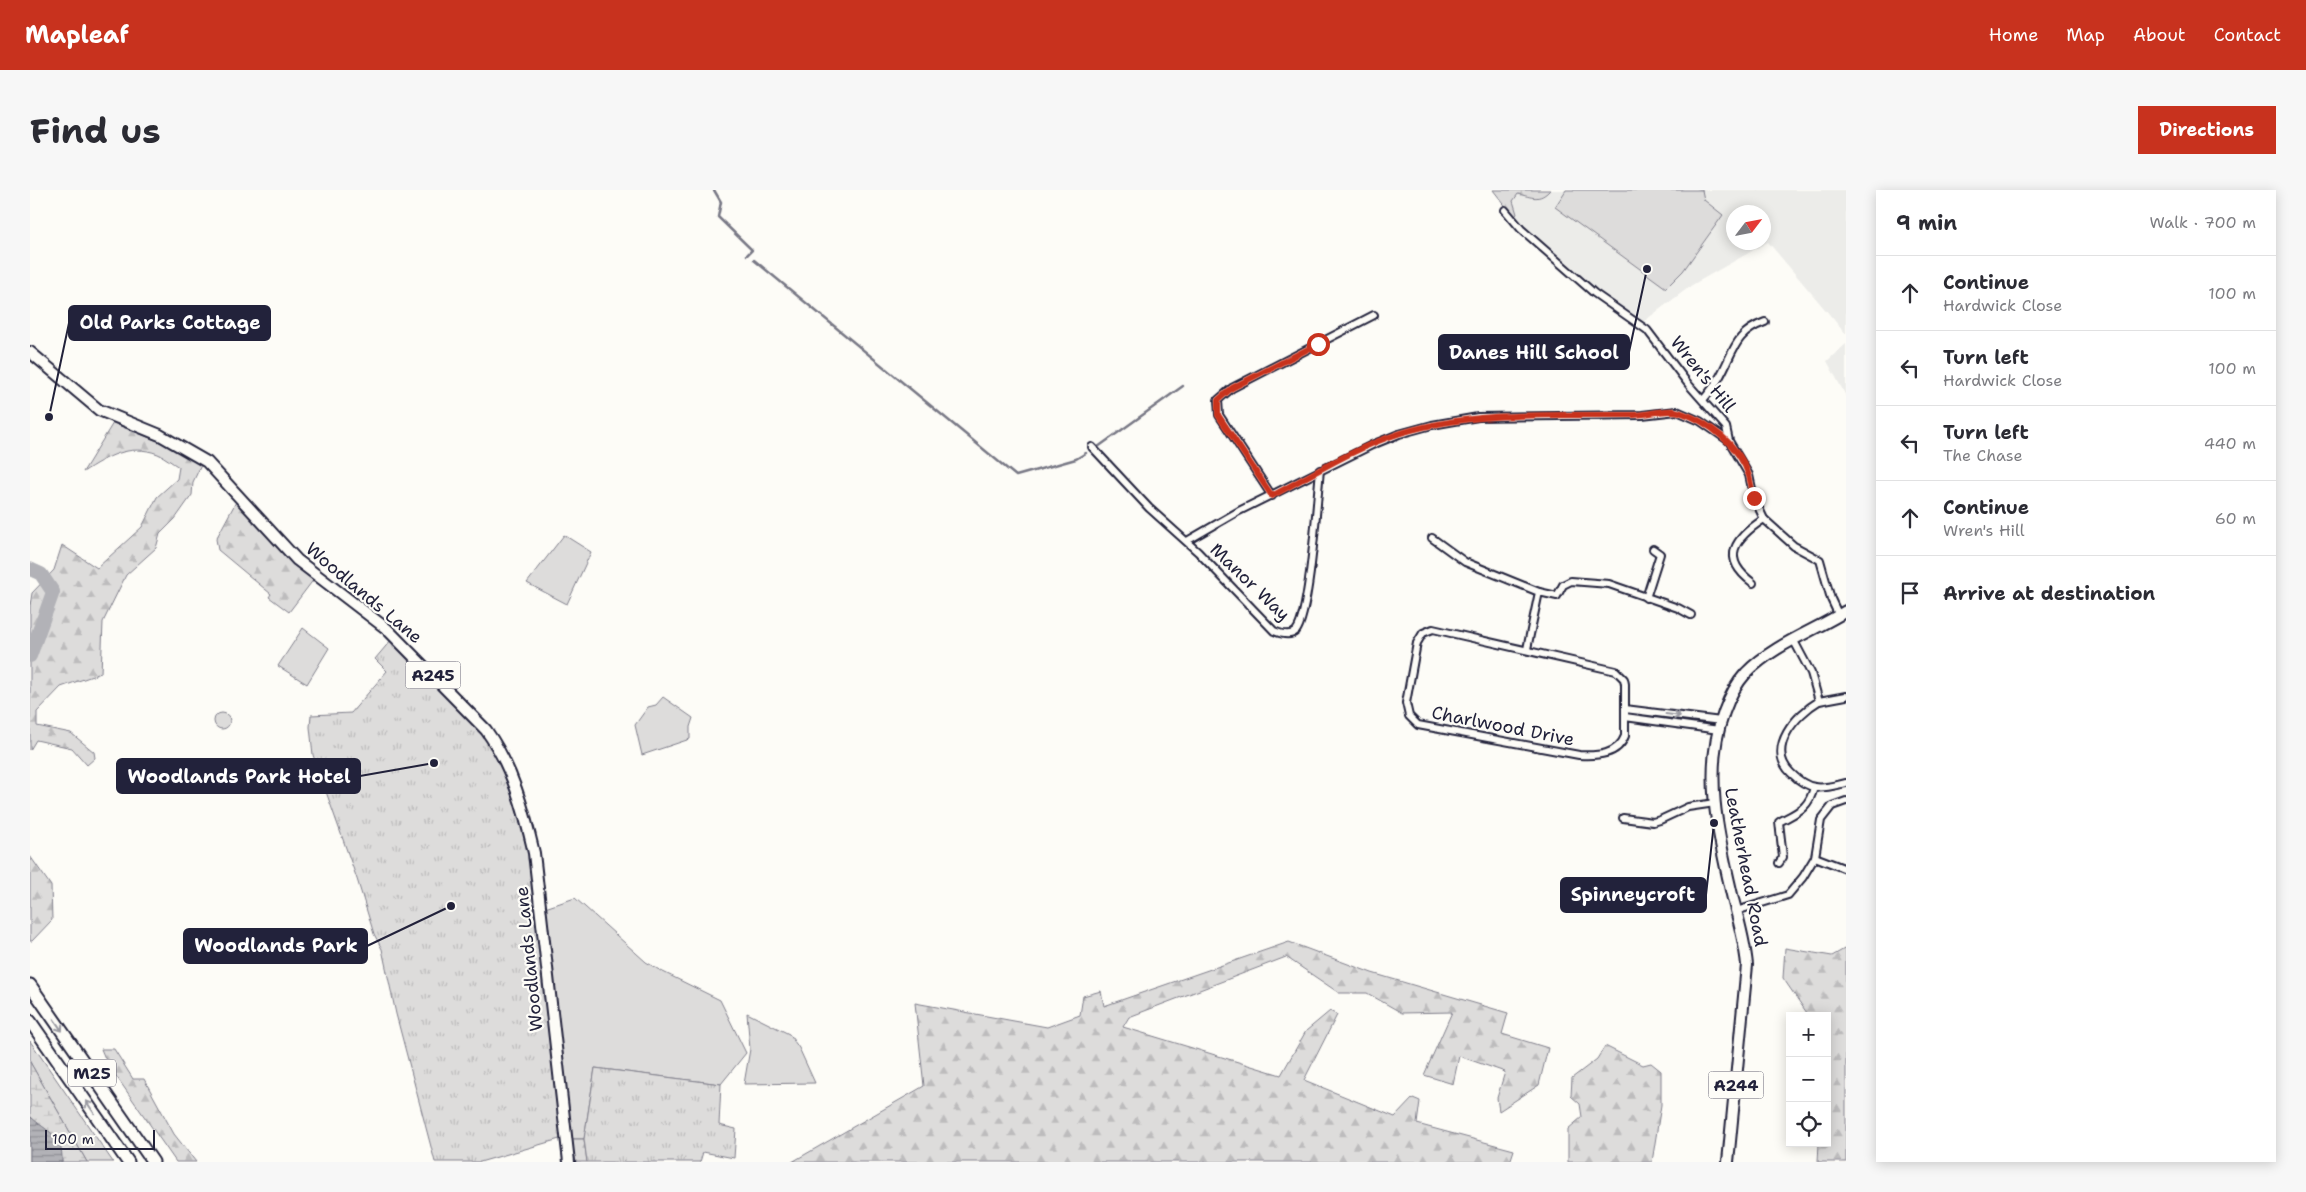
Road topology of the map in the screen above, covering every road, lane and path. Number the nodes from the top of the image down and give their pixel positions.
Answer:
1 (1505, 210) dead end
2 (1374, 315) dead end
3 (1765, 322) dead end
4 (30, 352) edge
5 (1703, 400) junction
6 (1729, 441) junction
7 (1092, 447) dead end
8 (1320, 470) junction
9 (1272, 496) junction
10 (1764, 519) junction
11 (1432, 538) dead end
12 (1188, 541) junction
13 (1653, 550) dead end
14 (1753, 583) dead end
15 (1539, 592) junction
16 (1646, 598) junction
17 (1842, 614) edge
18 (1691, 615) dead end
19 (1794, 641) junction
20 (1527, 649) junction
21 (1846, 696) edge
22 (1819, 701) junction
23 (1625, 709) junction
24 (1625, 717) junction
25 (1720, 726) junction
26 (1846, 783) edge
27 (1814, 787) junction
28 (1846, 801) edge
29 (1715, 803) junction
30 (1623, 818) dead end
31 (1815, 857) junction
32 (1779, 862) dead end
33 (1846, 869) edge
34 (1736, 911) junction
35 (30, 986) edge
36 (30, 1021) edge
37 (128, 1162) edge
38 (153, 1162) edge
39 (569, 1162) edge
40 (1728, 1162) edge

1 - 5 street, Wren's Hill
2 - 9 street
3 - 5 street
4 - 39 main road, Woodlands Lane / A245
5 - 6 street, Wren's Hill
6 - 8 street
6 - 10 street, Wren's Hill
7 - 12 street, Manor Way
8 - 9 street
8 - 12 street, Manor Way
9 - 12 street
10 - 14 street
10 - 17 street, Wren's Hill
11 - 15 street
13 - 16 street
15 - 16 street
15 - 20 street
16 - 18 street
17 - 19 main road, Leatherhead Road / A244
19 - 22 street
19 - 25 main road, Leatherhead Road / A244
20 - 23 street, Charlwood Drive
20 - 24 street, Charlwood Drive
21 - 22 street
22 - 27 street
23 - 24 street, Charlwood Drive
23 -> 25 street
24 - 25 street
25 - 29 main road, Leatherhead Road / A244
26 - 27 street
27 - 32 street
28 - 31 street
29 - 30 street
29 - 34 main road, Leatherhead Road / A244
31 - 33 street
31 - 34 street
34 - 40 main road, Leatherhead Road / A244
35 -> 38 highway, M25
37 -> 36 highway, M25

